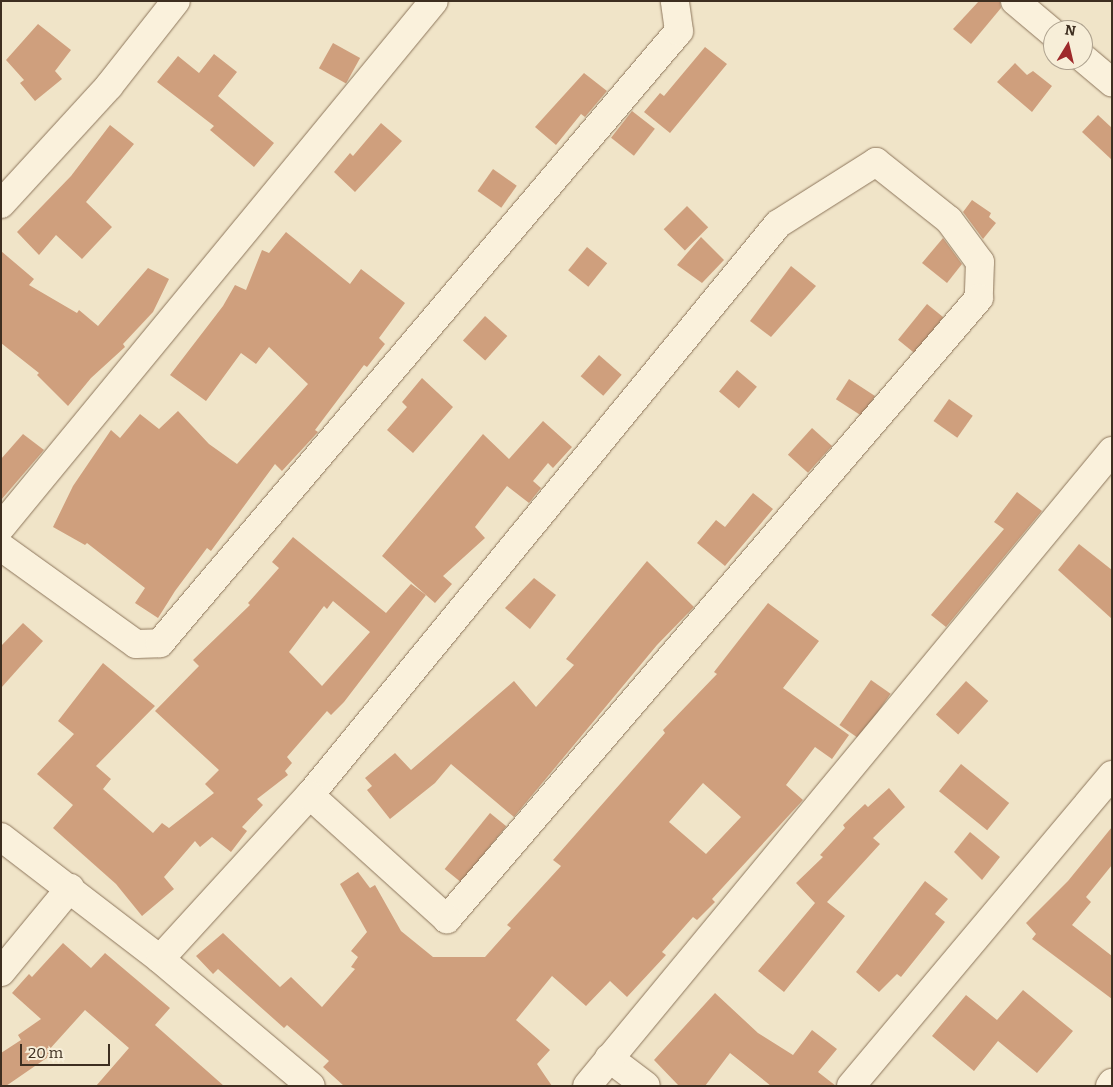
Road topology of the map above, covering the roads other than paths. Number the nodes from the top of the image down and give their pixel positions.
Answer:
1 (176, 1) edge
2 (434, 1) edge
3 (675, 1) edge
4 (1015, 1) edge
5 (1043, 25) edge
6 (1093, 66) edge
7 (1112, 82) edge
8 (1, 204) edge
9 (1112, 452) edge
10 (1, 527) edge
11 (1, 547) edge
12 (1112, 775) edge
13 (310, 795) junction
14 (1, 837) edge
15 (70, 888) junction
16 (160, 959) junction
17 (1, 972) edge
18 (609, 1058) junction
19 (311, 1086) edge
20 (587, 1086) edge
21 (646, 1086) edge
22 (851, 1086) edge

1 - 8 street
2 - 10 street
3 - 11 street
4 - 5 street
6 - 7 street
9 - 18 street
12 - 22 street
13 - 13 street
13 - 16 street
14 - 15 street
15 - 16 street
15 - 17 street
16 - 19 street
18 - 20 street
18 - 21 street

